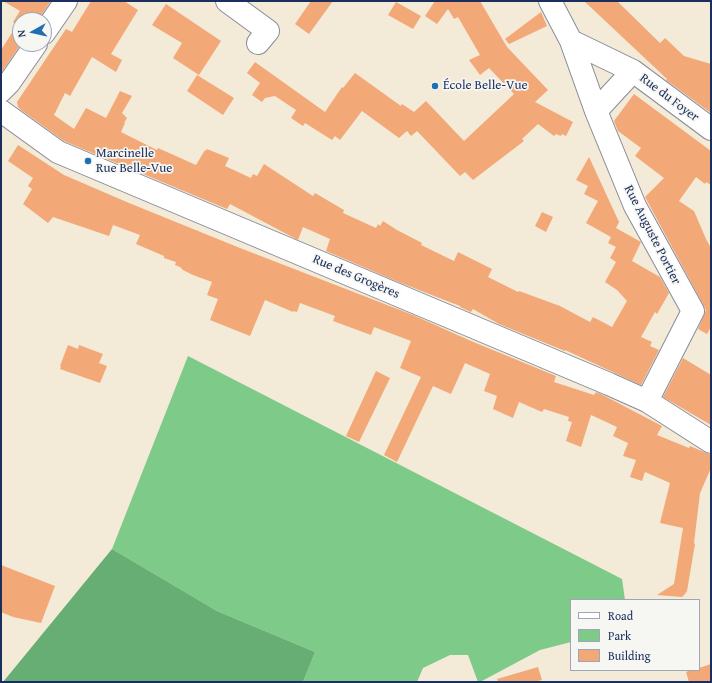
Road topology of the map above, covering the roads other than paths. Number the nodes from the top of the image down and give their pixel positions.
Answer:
1 (66, 1) edge
2 (228, 1) edge
3 (550, 1) edge
4 (52, 21) edge
5 (571, 41) junction
6 (258, 43) dead end
7 (30, 52) edge
8 (633, 71) junction
9 (1, 91) edge
10 (1, 111) edge
11 (596, 111) junction
12 (711, 129) edge
13 (646, 400) junction
14 (711, 442) edge

1 - 4 street
2 - 6 street
3 - 5 street, Rue Auguste Portier
5 - 8 street
5 - 11 street, Rue Auguste Portier
7 - 9 street
8 - 11 street, Rue du Foyer
8 - 12 street, Rue du Foyer
10 - 13 street, Rue des Grogères
11 - 13 street, Rue Auguste Portier
13 - 14 street, Rue des Grogères

